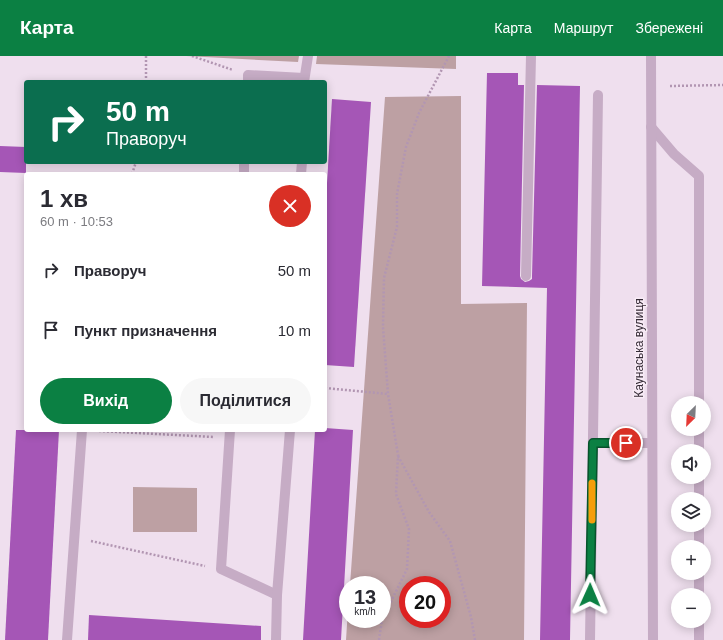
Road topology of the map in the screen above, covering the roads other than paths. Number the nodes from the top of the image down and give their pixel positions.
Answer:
1 (308, 56) edge
2 (531, 56) edge
3 (651, 56) edge
4 (248, 78) edge
5 (304, 80) edge
6 (598, 95) dead end
7 (651, 127) junction
8 (526, 276) dead end
9 (699, 396) edge
10 (82, 432) edge
11 (290, 432) edge
12 (230, 434) edge
13 (593, 443) junction
14 (652, 443) junction
15 (277, 595) junction
16 (699, 628) edge
17 (67, 640) edge
18 (276, 640) edge
19 (590, 640) edge
20 (653, 640) edge
21 (699, 640) edge

1 - 5 street
2 - 8 street
3 - 7 street, Каунаська вулиця
4 - 5 street
6 - 13 street
7 - 9 street
7 - 14 street, Каунаська вулиця
10 - 17 street
11 - 15 street
12 - 15 street
13 - 14 street
13 - 19 street
14 - 20 street, Каунаська вулиця
15 - 18 street
16 - 21 street

